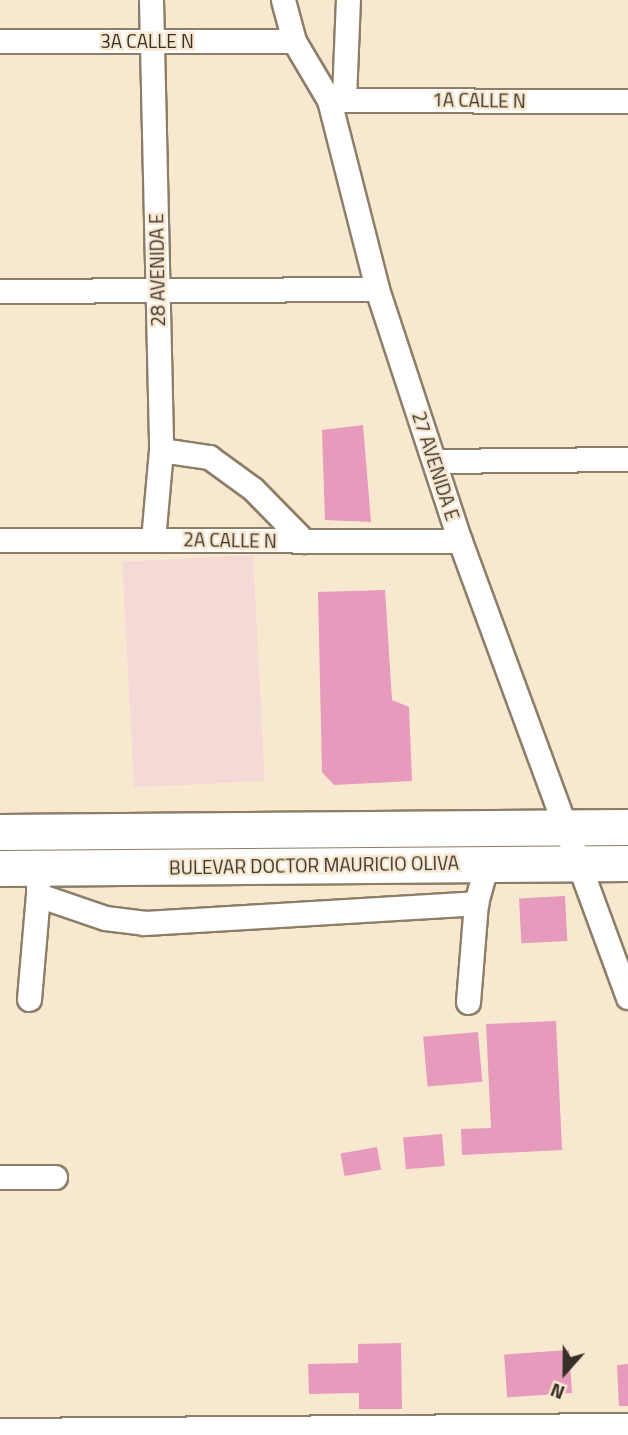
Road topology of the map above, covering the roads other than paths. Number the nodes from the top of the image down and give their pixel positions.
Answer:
1 (151, 0) edge
2 (283, 0) edge
3 (348, 0) edge
4 (0, 41) edge
5 (152, 41) junction
6 (294, 41) junction
7 (336, 99) junction
8 (628, 102) edge
9 (377, 289) junction
10 (0, 290) edge
11 (158, 290) junction
12 (161, 450) junction
13 (628, 459) edge
14 (434, 461) junction
15 (153, 539) junction
16 (0, 540) edge
17 (304, 541) junction
18 (460, 541) junction
19 (565, 825) junction
20 (628, 827) edge
21 (0, 832) edge
22 (579, 862) junction
23 (487, 863) junction
24 (628, 863) edge
25 (0, 868) edge
26 (38, 881) junction
27 (476, 903) junction
28 (628, 997) edge
29 (29, 999) dead end
30 (468, 1002) dead end
31 (0, 1177) edge
32 (55, 1177) dead end
33 (628, 1425) edge
34 (0, 1430) edge
35 (174, 1432) edge

1 - 5 street, 28 AVENIDA E
2 - 6 street
3 - 7 street, 27 AVENIDA E
4 - 5 street, 3A CALLE N
5 - 6 street, 3A CALLE N
5 - 11 street, 28 AVENIDA E
6 - 7 street
7 - 8 street, 1A CALLE N
7 - 9 street, 27 AVENIDA E
9 - 11 street
9 - 14 street, 27 AVENIDA E
10 - 11 street
11 - 12 street, 28 AVENIDA E
12 - 15 street, 28 AVENIDA E
12 - 17 street
13 - 14 street
14 - 18 street, 27 AVENIDA E
15 - 16 street, 2A CALLE N
15 - 17 street, 2A CALLE N
17 - 18 street, 2A CALLE N
18 - 19 street, 27 AVENIDA E
19 - 20 highway, BULEVAR DOCTOR MAURICIO OLIVA
19 - 21 highway, BULEVAR DOCTOR MAURICIO OLIVA
19 - 22 street, 27 AVENIDA E
22 - 23 highway, BULEVAR DOCTOR MAURICIO OLIVA
22 - 24 highway, BULEVAR DOCTOR MAURICIO OLIVA
22 - 28 street, 27 AVENIDA E
23 - 26 highway, BULEVAR DOCTOR MAURICIO OLIVA
23 - 27 street
25 - 26 highway, BULEVAR DOCTOR MAURICIO OLIVA
26 - 27 street
26 - 29 street
27 - 30 street
31 - 32 street
33 - 35 street
34 - 35 street

